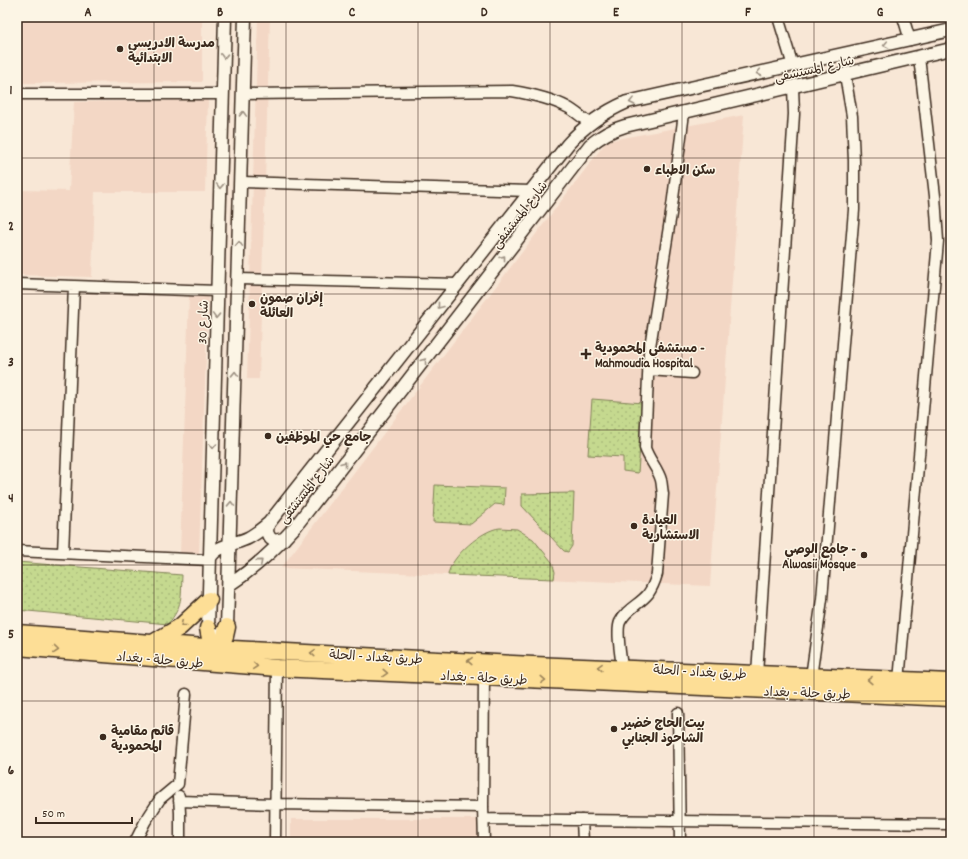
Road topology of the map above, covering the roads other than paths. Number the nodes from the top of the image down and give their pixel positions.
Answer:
1 (225, 17) edge
2 (245, 17) edge
3 (778, 17) edge
4 (903, 17) edge
5 (951, 30) edge
6 (910, 40) junction
7 (951, 49) edge
8 (919, 57) junction
9 (793, 66) junction
10 (846, 75) junction
11 (793, 87) junction
12 (17, 94) edge
13 (223, 94) junction
14 (243, 94) junction
15 (684, 113) junction
16 (590, 123) junction
17 (601, 136) junction
18 (240, 182) junction
19 (531, 191) junction
20 (238, 279) junction
21 (17, 284) edge
22 (458, 284) junction
23 (74, 286) junction
24 (217, 291) junction
25 (648, 370) junction
26 (692, 373) dead end
27 (269, 523) junction
28 (210, 533) junction
29 (230, 538) junction
30 (284, 539) junction
31 (17, 551) edge
32 (63, 553) junction
33 (212, 556) junction
34 (229, 559) junction
35 (229, 585) junction
36 (208, 600) junction
37 (227, 627) junction
38 (208, 628) junction
39 (17, 633) edge
40 (153, 643) junction
41 (17, 647) edge
42 (249, 650) junction
43 (220, 654) junction
44 (277, 668) junction
45 (622, 668) junction
46 (951, 670) edge
47 (758, 674) junction
48 (484, 677) junction
49 (811, 677) junction
50 (899, 681) junction
51 (923, 682) junction
52 (951, 682) edge
53 (186, 694) dead end
54 (951, 698) edge
55 (678, 713) dead end
56 (178, 784) junction
57 (179, 801) junction
58 (275, 804) junction
59 (483, 807) junction
60 (484, 819) junction
61 (582, 820) junction
62 (679, 820) junction
63 (951, 824) edge
64 (135, 842) edge
65 (180, 842) edge
66 (275, 842) edge
67 (484, 842) edge
68 (582, 842) edge
69 (680, 842) edge

1 -> 13 street, شارع 30
2 - 14 street
3 - 9 street
4 - 6 street
5 - 6 street, شارع المستشفى
6 -> 9 street, شارع المستشفى
7 - 8 street, شارع المستشفى
8 - 10 street, شارع المستشفى
8 - 50 street
9 -> 16 street, شارع المستشفى
10 - 11 street, شارع المستشفى
10 - 49 street
11 - 15 street, شارع المستشفى
11 - 47 street
12 - 13 street
13 -> 24 street, شارع 30
14 - 16 street
18 -> 14 street
15 - 17 street, شارع المستشفى
15 - 25 street
16 - 17 street
16 - 19 street, شارع المستشفى
30 -> 17 street, شارع المستشفى
18 - 19 street
20 -> 18 street
19 - 22 street, شارع المستشفى
20 - 22 street
29 -> 20 street
21 - 23 street
22 -> 27 street, شارع المستشفى
23 - 24 street
23 - 32 street
24 -> 28 street, شارع 30
25 - 26 street
25 - 45 street
27 - 29 street, شارع المستشفى
27 - 30 street
28 - 29 street
28 - 33 street, شارع 30
29 - 33 street
29 - 34 street
35 -> 30 street, شارع المستشفى
31 - 32 street
32 - 33 street
33 - 34 street
33 - 36 street, شارع 30
34 - 35 street
35 - 37 street
36 - 38 street, شارع 30
36 -> 40 main road
37 - 38 street
37 - 42 main road
37 - 43 main road
38 - 43 main road
39 - 40 main road, طريق بغداد - الحلة
40 - 43 main road, طريق بغداد - الحلة
41 -> 43 main road, طريق حلة - بغداد
42 - 43 main road, طريق بغداد - الحلة
45 -> 42 main road, طريق بغداد - الحلة
43 -> 44 main road, طريق حلة - بغداد
44 -> 48 main road, طريق حلة - بغداد
44 - 58 street
45 - 47 main road, طريق بغداد - الحلة
46 - 51 main road
47 - 49 main road, طريق بغداد - الحلة
48 -> 54 main road, طريق حلة - بغداد
48 - 59 street
50 -> 49 main road, طريق بغداد - الحلة
50 - 51 main road, طريق بغداد - الحلة
51 - 52 main road, طريق بغداد - الحلة
53 - 56 street
55 - 62 street
56 - 57 street
56 - 64 street
57 - 58 street
57 - 65 street
58 - 59 street
58 - 66 street
59 - 60 street
60 - 61 street
60 - 67 street
61 - 62 street
61 - 68 street
62 - 63 street
62 - 69 street

